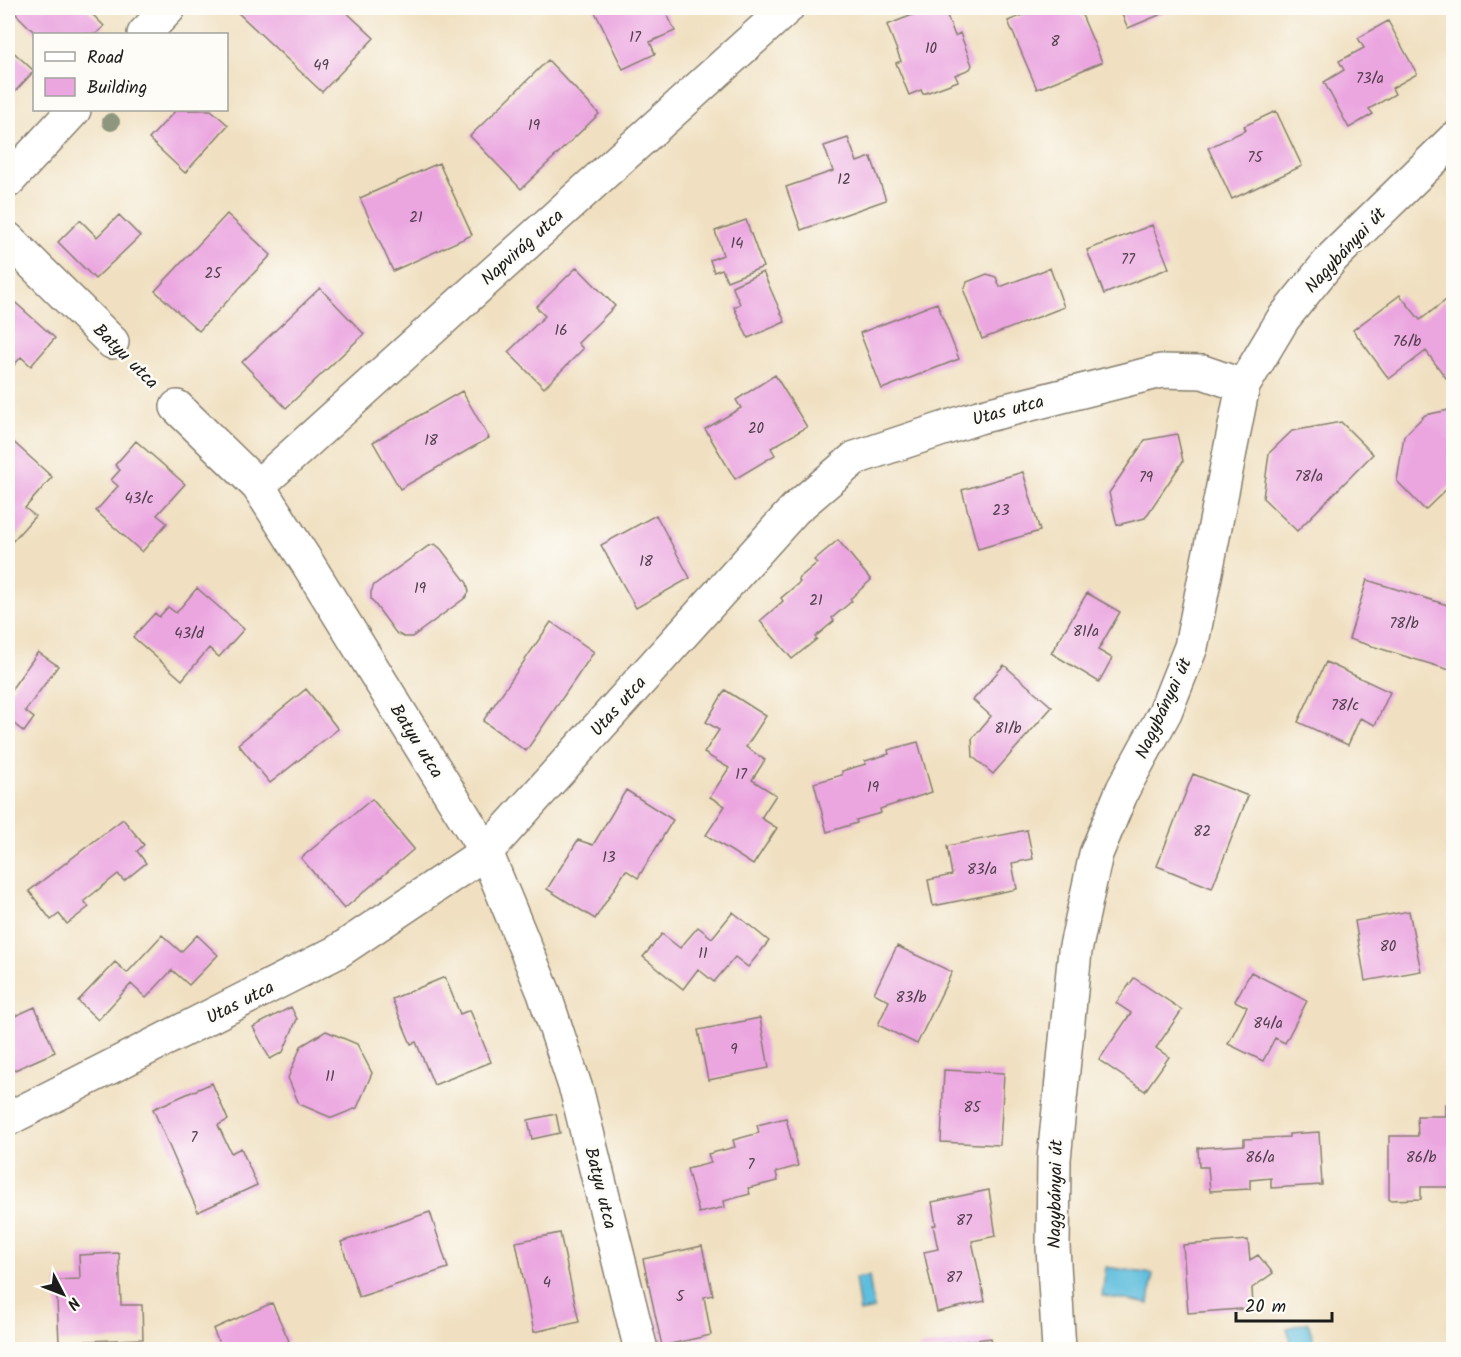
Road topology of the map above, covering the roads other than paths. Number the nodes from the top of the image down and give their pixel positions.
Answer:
1 (169, 8) edge
2 (787, 8) edge
3 (145, 33) edge
4 (73, 111) edge
5 (1454, 138) edge
6 (8, 181) edge
7 (8, 238) edge
8 (112, 342) road end
9 (1243, 386) junction
10 (177, 407) road end
11 (258, 486) junction
12 (486, 852) junction
13 (8, 1119) edge
14 (641, 1350) edge
15 (1059, 1350) edge

1 - 3 street
2 - 11 street, Napvirág utca
4 - 6 street
5 - 9 street, Nagybányai út
7 - 8 street, Batyu utca
9 - 12 street, Utas utca
9 - 15 street, Nagybányai út
10 - 11 street, Batyu utca
11 - 12 street, Batyu utca
12 - 13 street, Utas utca
12 - 14 street, Batyu utca

